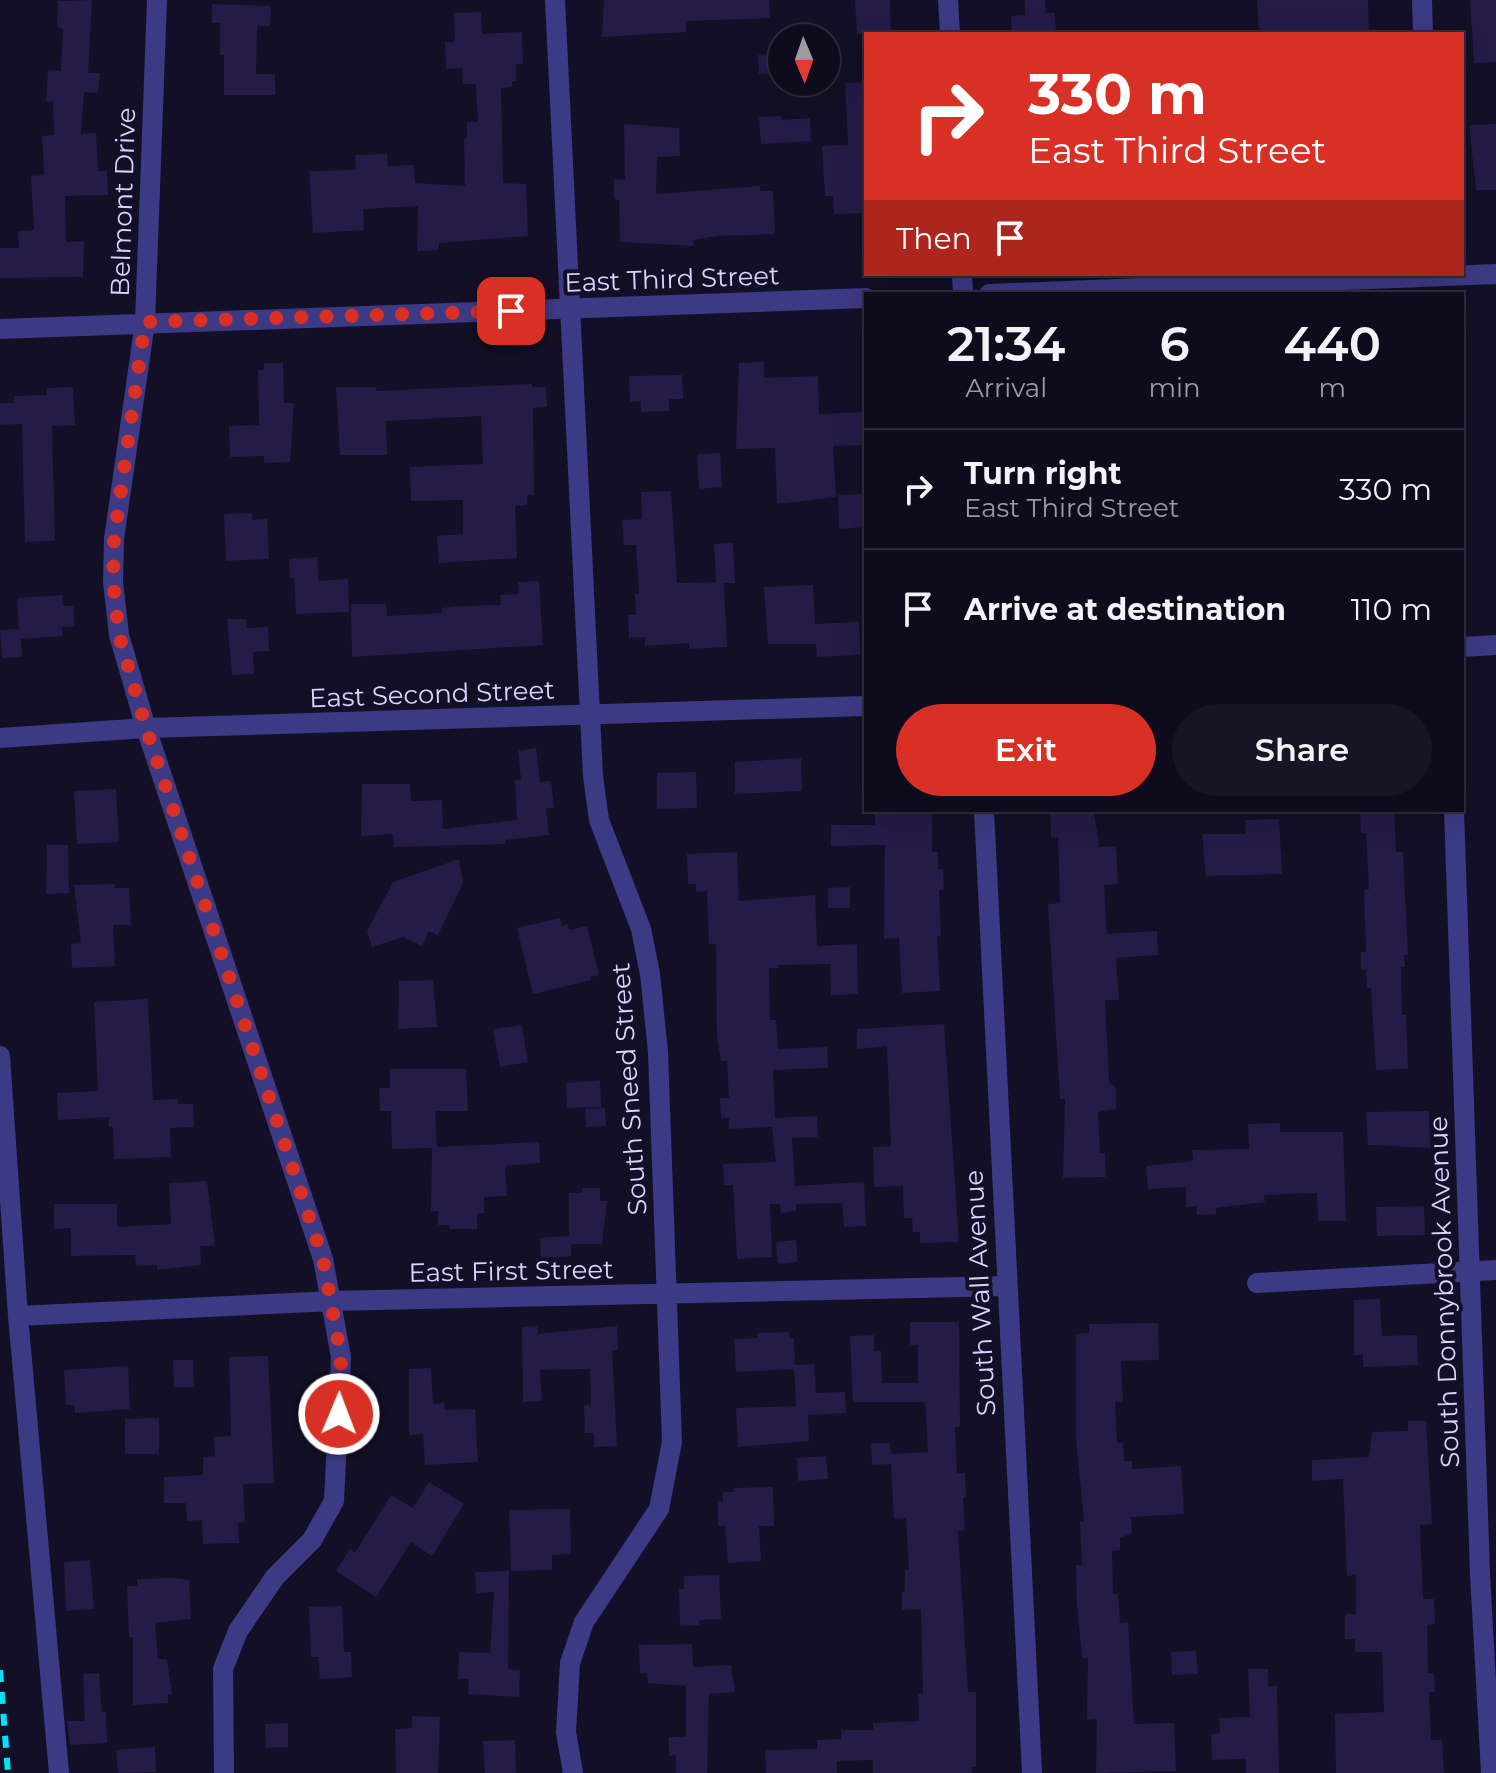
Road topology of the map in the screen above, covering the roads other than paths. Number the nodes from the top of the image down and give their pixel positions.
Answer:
1 (157, 0) edge
2 (555, 0) edge
3 (948, 0) edge
4 (1422, 0) edge
5 (950, 32) edge
6 (1423, 32) edge
7 (1496, 274) edge
8 (1432, 281) edge
9 (1057, 292) edge
10 (864, 298) edge
11 (572, 309) junction
12 (145, 322) junction
13 (0, 329) edge
14 (1496, 645) edge
15 (1464, 647) edge
16 (864, 706) edge
17 (592, 715) junction
18 (146, 728) junction
19 (0, 738) edge
20 (984, 812) edge
21 (1454, 812) edge
22 (0, 1056) edge
23 (1496, 1270) edge
24 (1469, 1271) junction
25 (1257, 1283) dead end
26 (1005, 1286) junction
27 (668, 1294) junction
28 (333, 1301) junction
29 (18, 1316) junction
30 (1488, 1574) edge
31 (59, 1773) edge
32 (224, 1773) edge
33 (573, 1773) edge
34 (1032, 1773) edge
35 (1491, 1773) edge

1 - 12 street, Belmont Drive
2 - 11 street, South Sneed Street
3 - 5 street
4 - 6 street
7 - 8 street
8 - 9 street
10 - 11 street, East Third Street
11 - 12 street, East Third Street
11 - 17 street, South Sneed Street
12 - 13 street, East Third Street
12 - 18 street, Belmont Drive
14 - 15 street
16 - 17 street, East Second Street
17 - 18 street, East Second Street
17 - 27 street, South Sneed Street
18 - 19 street, East Second Street
18 - 28 street, Belmont Drive
20 - 26 street, South Wall Avenue
21 - 24 street, South Donnybrook Avenue
22 - 29 street
23 - 24 street
24 - 25 street
24 - 30 street, South Donnybrook Avenue
26 - 27 street, East First Street
26 - 34 street, South Wall Avenue
27 - 28 street, East First Street
27 - 33 street, South Sneed Street
28 - 29 street, East First Street
28 - 32 street, Belmont Drive
29 - 31 street
30 - 35 street, South Donnybrook Avenue

